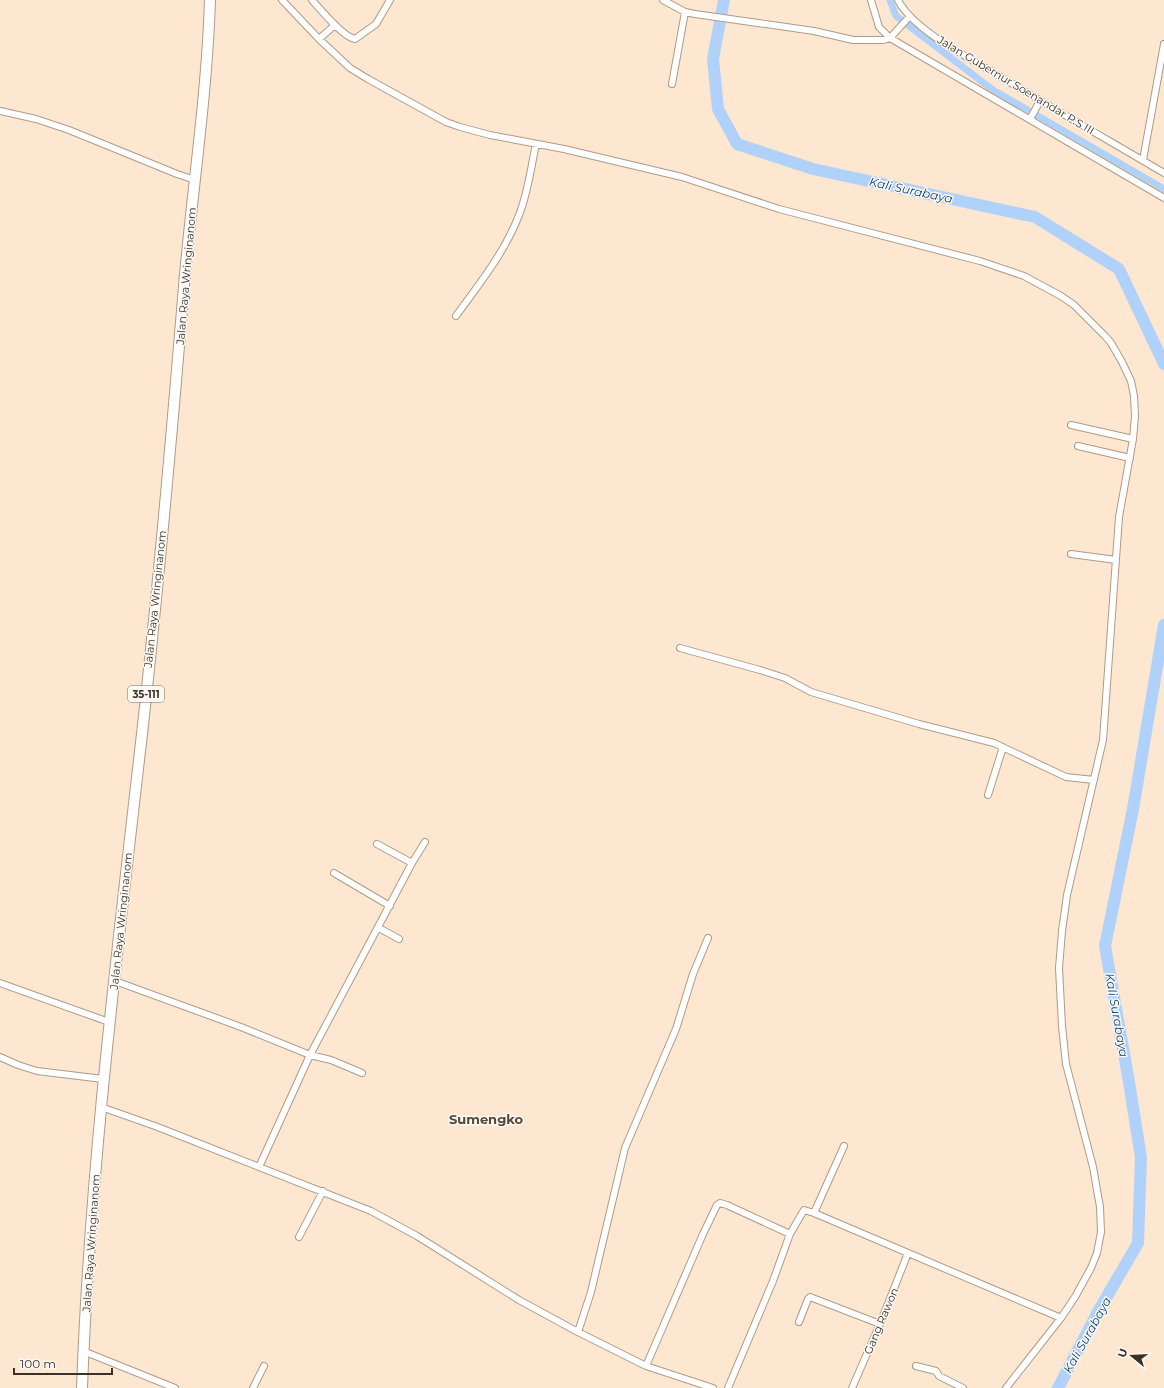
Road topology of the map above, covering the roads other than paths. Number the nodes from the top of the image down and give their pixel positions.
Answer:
1 (210, 0) edge
2 (282, 0) edge
3 (312, 0) edge
4 (390, 0) edge
5 (663, 0) edge
6 (871, 0) edge
7 (898, 0) edge
8 (685, 12) junction
9 (908, 18) junction
10 (335, 25) junction
11 (891, 37) junction
12 (319, 39) junction
13 (1164, 44) edge
14 (672, 84) dead end
15 (1039, 103) junction
16 (0, 111) edge
17 (1030, 118) junction
18 (536, 144) junction
19 (1143, 160) junction
20 (1164, 173) edge
21 (195, 180) junction
22 (1164, 198) edge
23 (456, 316) dead end
24 (1071, 425) dead end
25 (1133, 439) junction
26 (1078, 446) dead end
27 (1130, 458) junction
28 (1071, 554) dead end
29 (1116, 560) junction
30 (680, 648) dead end
31 (1003, 747) junction
32 (1094, 780) junction
33 (988, 795) dead end
34 (425, 842) dead end
35 (377, 844) dead end
36 (412, 863) junction
37 (334, 873) dead end
38 (390, 906) junction
39 (379, 928) junction
40 (708, 938) dead end
41 (399, 939) dead end
42 (115, 981) junction
43 (0, 983) edge
44 (109, 1022) junction
45 (310, 1055) junction
46 (0, 1057) edge
47 (362, 1073) dead end
48 (103, 1079) junction
49 (101, 1107) junction
50 (844, 1146) dead end
51 (259, 1167) junction
52 (323, 1191) junction
53 (814, 1213) junction
54 (790, 1234) junction
55 (299, 1237) dead end
56 (908, 1253) junction
57 (1061, 1318) junction
58 (799, 1322) dead end
59 (880, 1324) junction
60 (578, 1332) junction
61 (83, 1351) junction
62 (264, 1366) dead end
63 (646, 1366) junction
64 (916, 1366) dead end
65 (82, 1388) edge
66 (175, 1388) edge
67 (253, 1388) edge
68 (713, 1388) edge
69 (728, 1388) edge
70 (852, 1388) edge
71 (962, 1388) edge
72 (1006, 1388) edge

1 - 21 main road, Jalan Raya Wringinanom / 35-111
2 - 12 street
3 - 10 street
4 - 10 street
5 - 8 street
6 - 11 street
7 - 9 street, Jalan Gubernur Soenandar P.S III
8 - 11 street
8 - 14 street
9 - 11 street
9 - 15 street, Jalan Gubernur Soenandar P.S III
10 - 12 street
11 - 17 street
12 - 18 street
13 - 19 street
15 - 17 street
15 - 19 street, Jalan Gubernur Soenandar P.S III
16 - 21 street
17 - 22 street
18 - 23 street
18 - 25 street
19 - 20 street, Jalan Gubernur Soenandar P.S III
21 - 42 main road, Jalan Raya Wringinanom / 35-111
24 - 25 street
25 - 27 street
26 - 27 street
27 - 29 street
28 - 29 street
29 - 32 street
30 - 31 street
31 - 32 street
31 - 33 street
32 - 57 street
34 - 36 street
35 - 36 street
36 - 38 street
37 - 38 street
38 - 39 street
39 - 41 street
39 - 45 street
40 - 60 street
42 - 44 main road, Jalan Raya Wringinanom / 35-111
42 - 45 street
43 - 44 street
44 - 48 main road, Jalan Raya Wringinanom / 35-111
45 - 47 street
45 - 51 street
46 - 48 street
48 - 49 main road, Jalan Raya Wringinanom / 35-111
49 - 51 street
49 - 61 main road, Jalan Raya Wringinanom / 35-111
50 - 53 street
51 - 52 street
52 - 55 street
52 - 60 street
53 - 54 street
53 - 56 street
54 - 63 street
54 - 69 street
56 - 57 street
56 - 59 street, Gang Rawon
57 - 72 street
58 - 59 street
59 - 70 street, Gang Rawon
60 - 63 street
61 - 65 main road, Jalan Raya Wringinanom / 35-111
61 - 66 street
62 - 67 street
63 - 68 street
64 - 71 street

